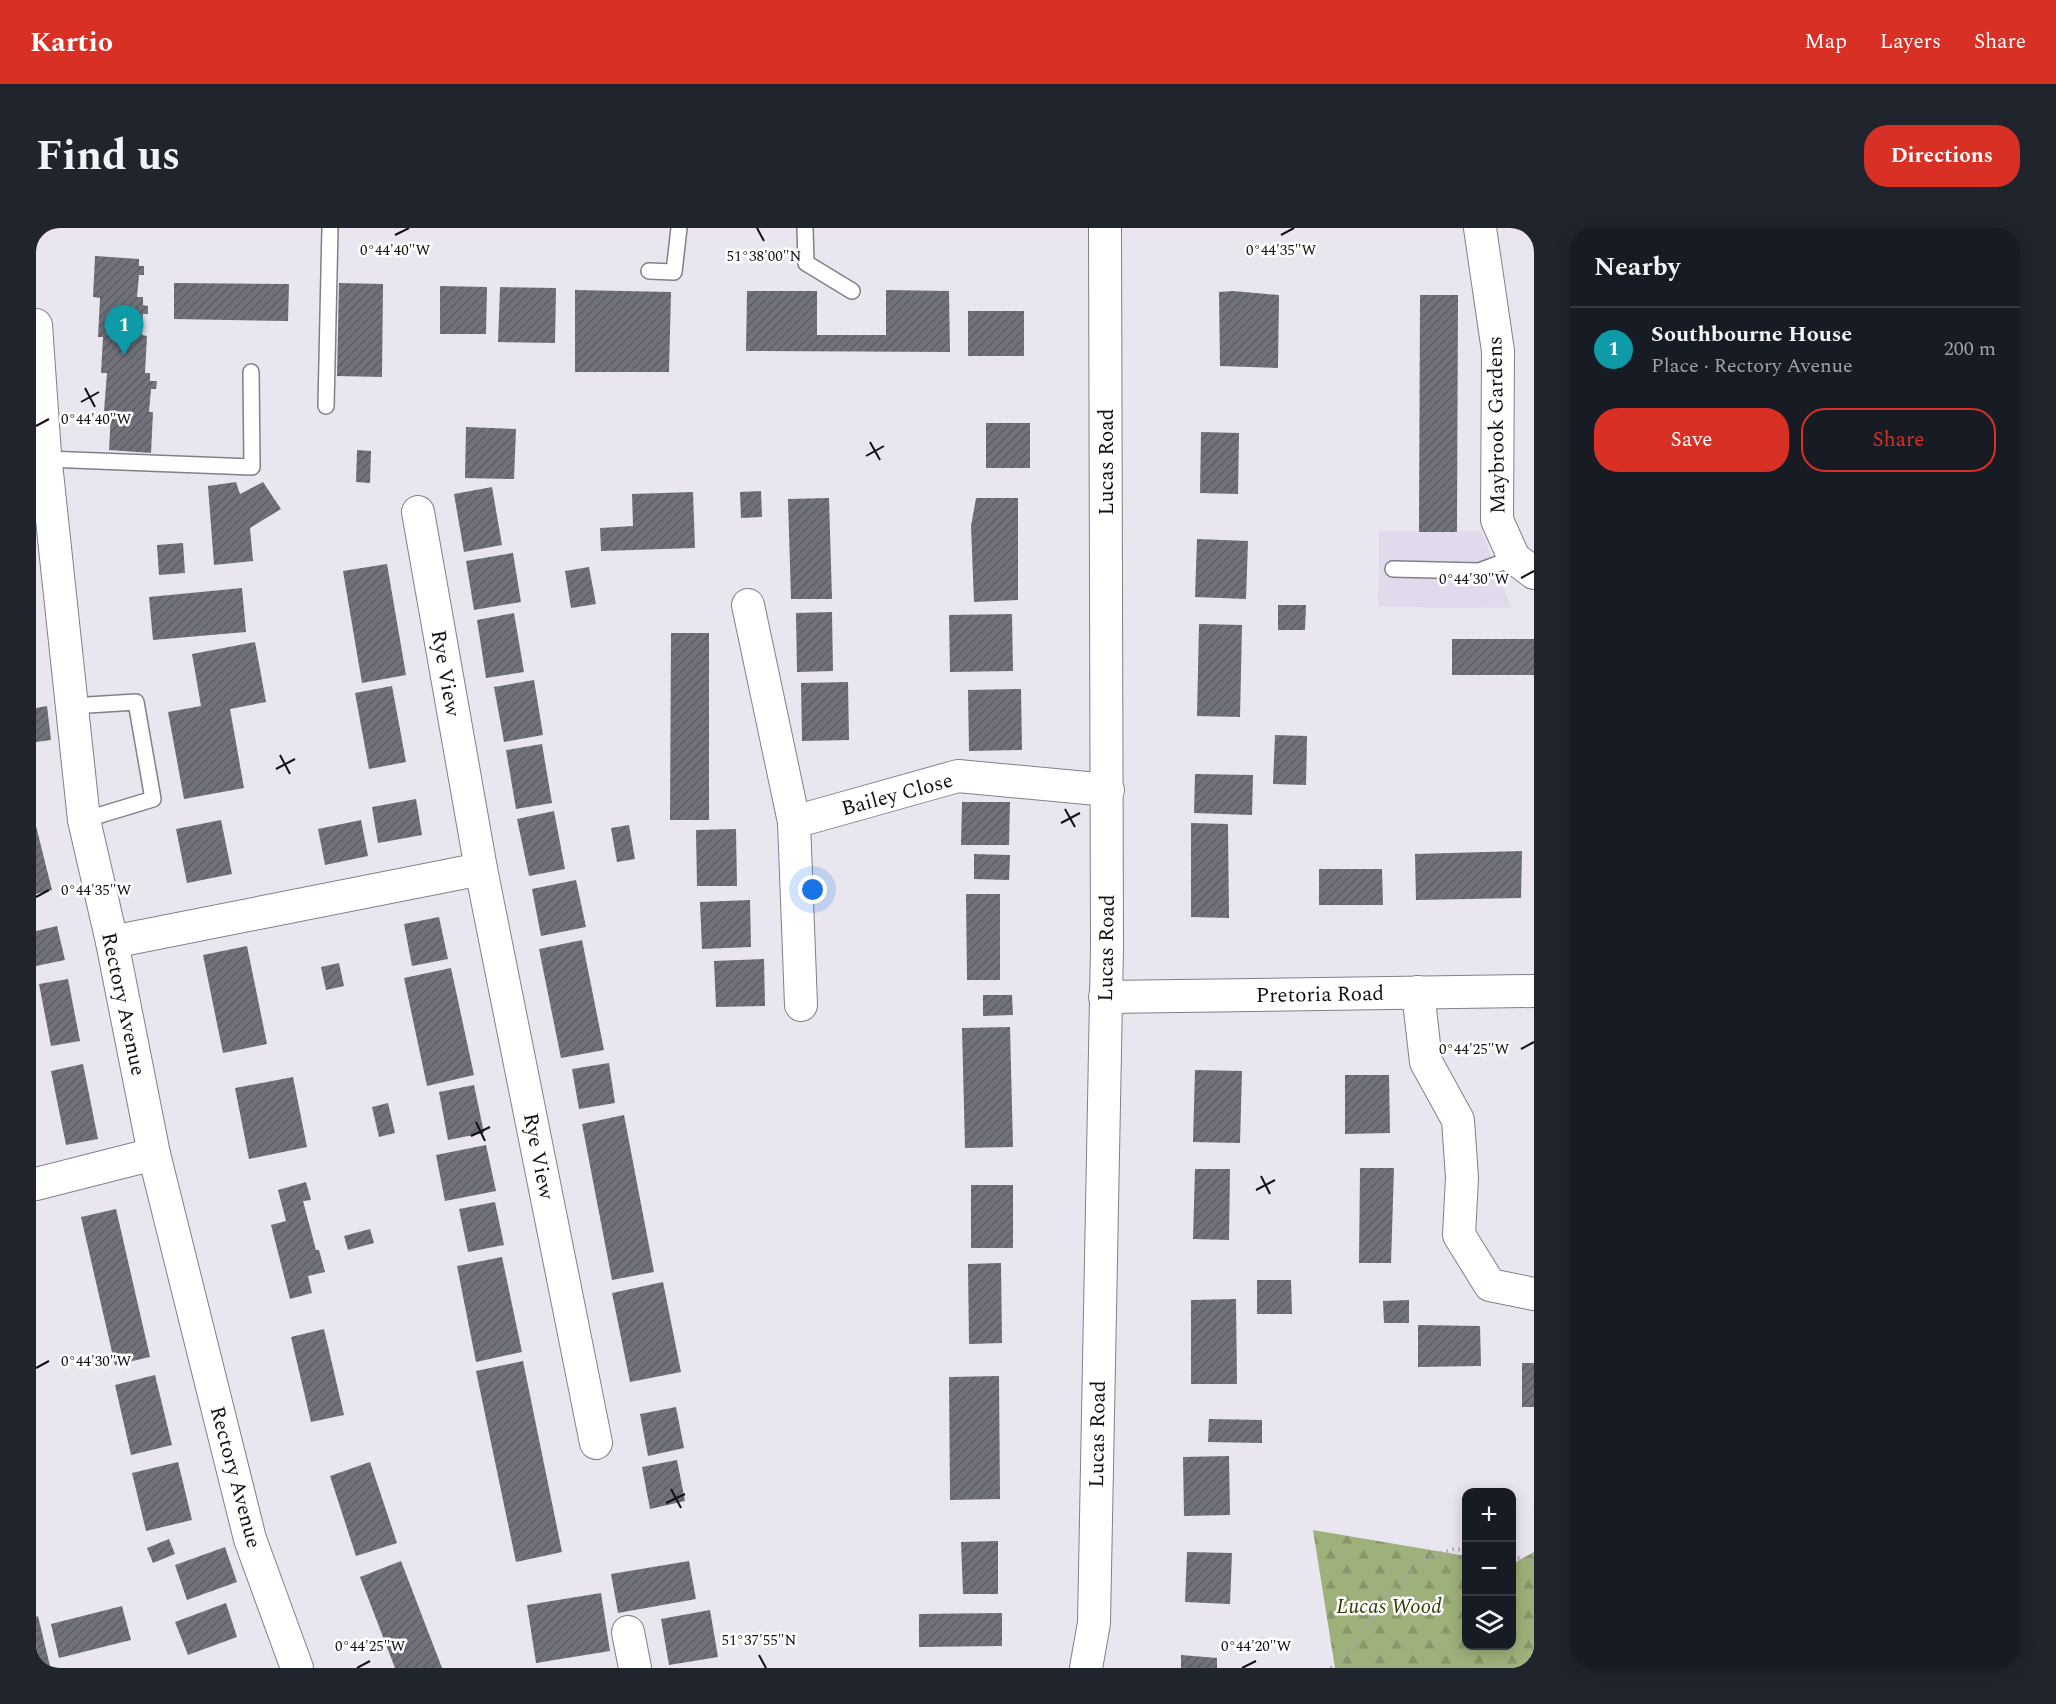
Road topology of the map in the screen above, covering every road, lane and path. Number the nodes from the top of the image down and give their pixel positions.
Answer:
1 (330, 228) edge
2 (679, 228) edge
3 (805, 228) edge
4 (1105, 228) edge
5 (1480, 228) edge
6 (649, 271) dead end
7 (852, 291) dead end
8 (36, 325) edge
9 (252, 372) dead end
10 (326, 406) dead end
11 (43, 470) edge
12 (418, 512) dead end
13 (44, 514) edge
14 (1524, 566) edge
15 (1393, 569) dead end
16 (748, 605) dead end
17 (72, 706) junction
18 (1108, 790) junction
19 (84, 820) junction
20 (794, 822) junction
21 (481, 869) junction
22 (112, 942) junction
23 (1534, 991) edge
24 (1418, 992) junction
25 (1105, 998) junction
26 (801, 1005) dead end
27 (154, 1154) junction
28 (36, 1184) edge
29 (1534, 1294) edge
30 (596, 1443) dead end
31 (1462, 1549) edge
32 (1516, 1558) edge
33 (1534, 1561) edge
34 (628, 1632) dead end
35 (293, 1667) edge
36 (634, 1668) edge
37 (1086, 1668) edge
38 (1331, 1668) edge

1 - 10 lane
2 - 6 lane
3 - 7 lane
4 - 18 street, Lucas Road
5 - 14 street, Maybrook Gardens
8 - 11 street, Rectory Avenue
9 - 11 lane
11 - 13 street, Rectory Avenue
12 - 21 street, Rye View
13 - 17 street, Rectory Avenue
14 - 15 lane
16 - 20 street
17 - 19 street, Rectory Avenue
17 - 19 lane
18 - 20 street, Bailey Close
18 - 25 street, Lucas Road
19 - 22 street, Rectory Avenue
20 - 26 street
21 - 22 street
21 - 30 street, Rye View
22 - 27 street, Rectory Avenue
23 - 24 street, Pretoria Road
24 - 25 street, Pretoria Road
24 - 29 street
25 - 37 street, Lucas Road
27 - 28 street
27 - 35 street, Rectory Avenue
31 - 38 path
32 - 33 path
34 - 36 street

